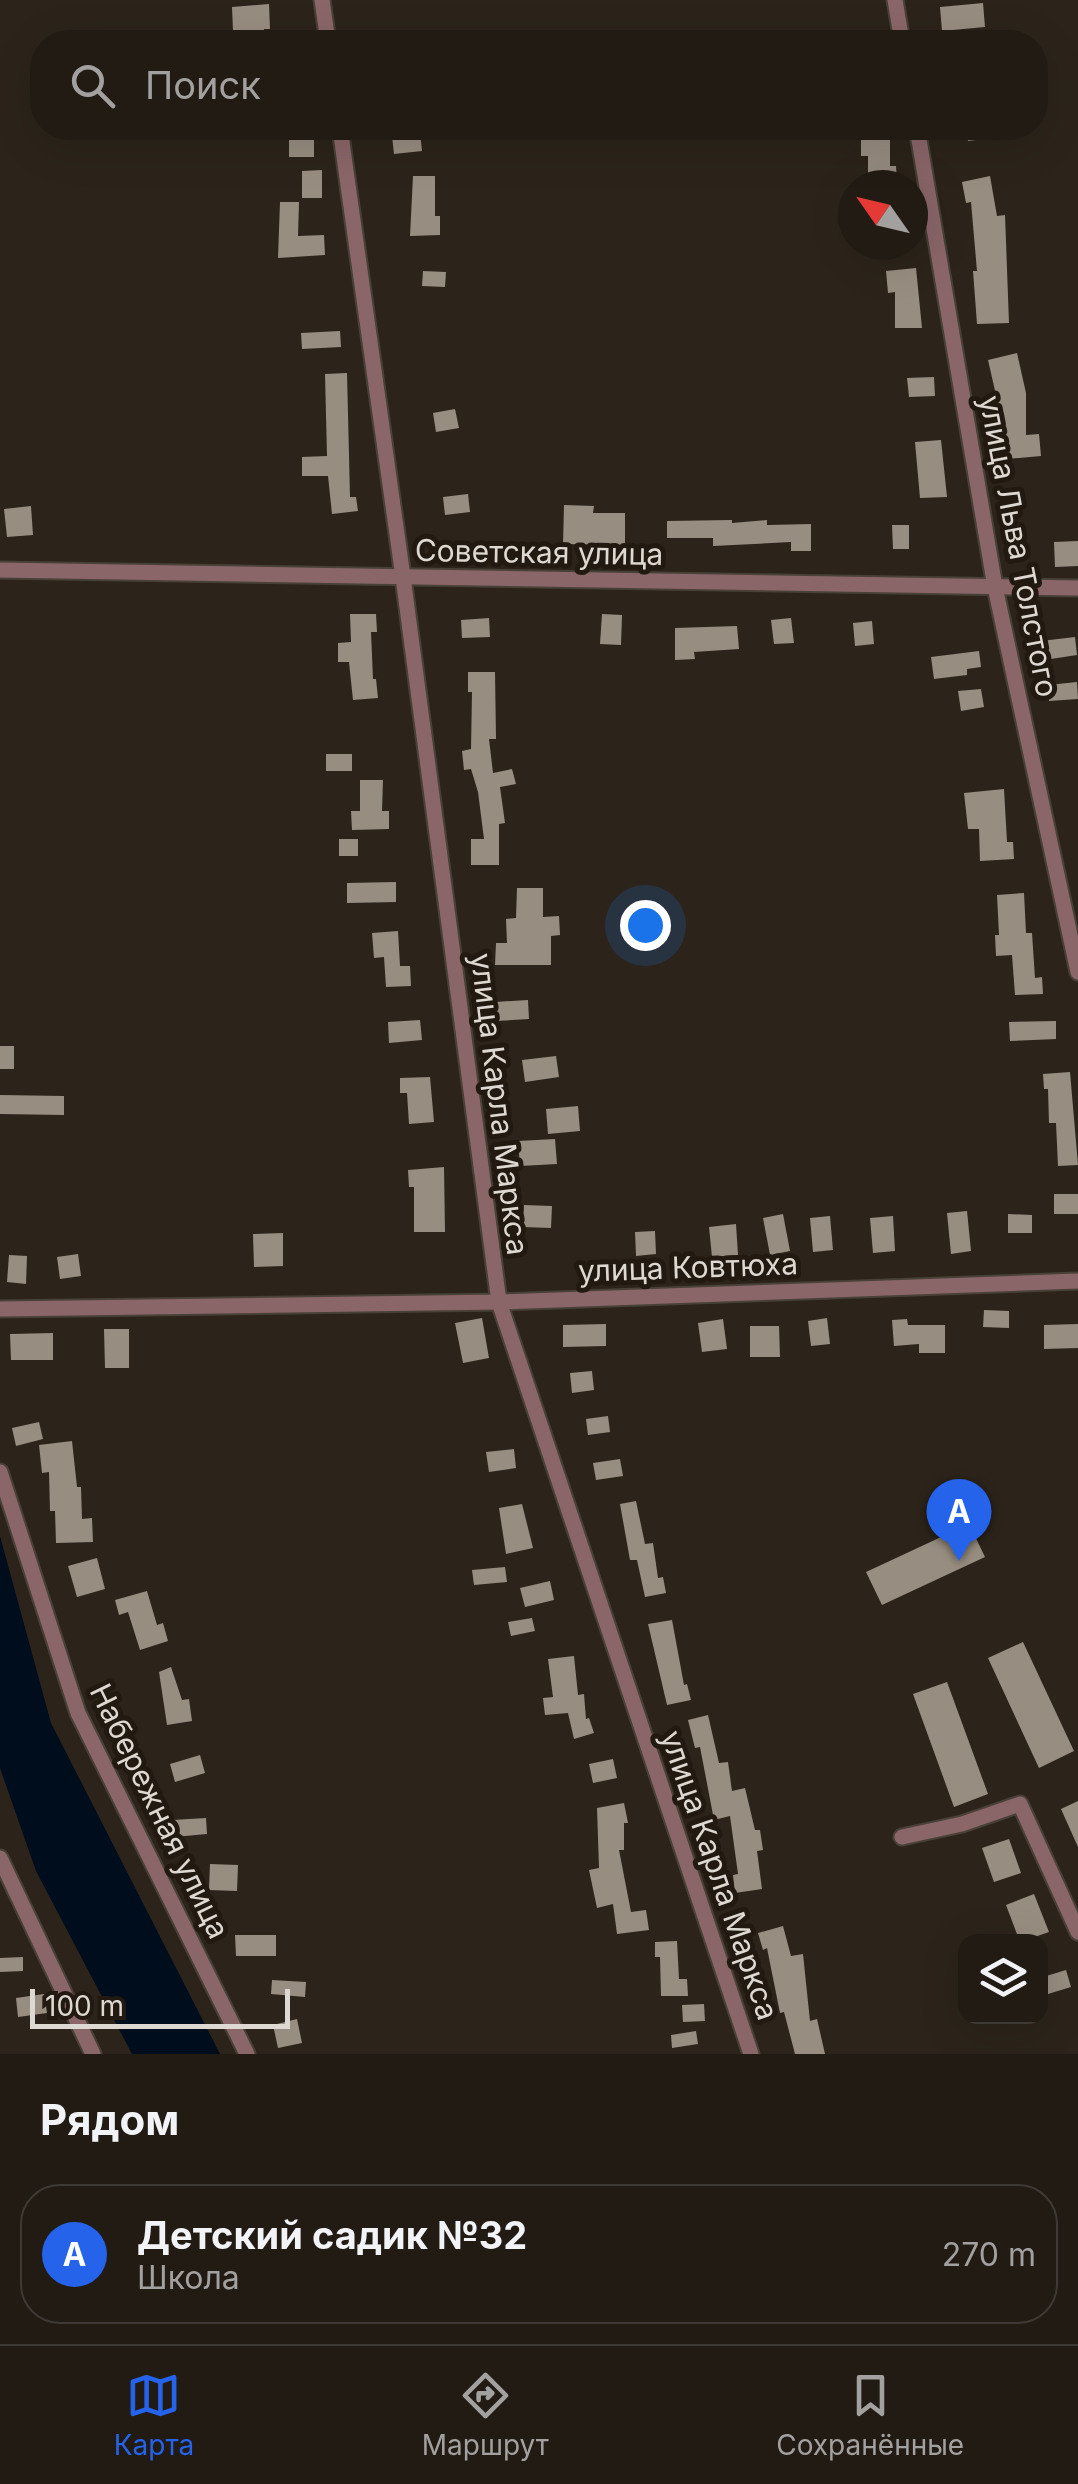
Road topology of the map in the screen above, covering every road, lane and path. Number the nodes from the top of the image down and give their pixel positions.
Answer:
1 (322, 0) edge
2 (895, 0) edge
3 (326, 30) edge
4 (900, 30) edge
5 (342, 140) edge
6 (919, 140) edge
7 (0, 570) edge
8 (404, 577) junction
9 (995, 587) junction
10 (1078, 588) edge
11 (1078, 972) edge
12 (1078, 1281) edge
13 (498, 1302) junction
14 (0, 1308) edge
15 (0, 1472) edge
16 (902, 1837) dead end
17 (0, 1858) edge
18 (1078, 1932) edge
19 (93, 2054) edge
20 (247, 2054) edge
21 (752, 2054) edge

1 - 3 street
2 - 4 street
5 - 8 street, улица Карла Маркса
6 - 9 street, улица Льва Толстого
7 - 8 street, Советская улица
8 - 9 street, Советская улица
8 - 13 street, улица Карла Маркса
9 - 10 street, Советская улица
9 - 11 street, улица Льва Толстого
12 - 13 street, улица Ковтюха
13 - 14 street, улица Ковтюха
13 - 21 street, улица Карла Маркса
15 - 20 street, Набережная улица
16 - 18 street
17 - 19 street

